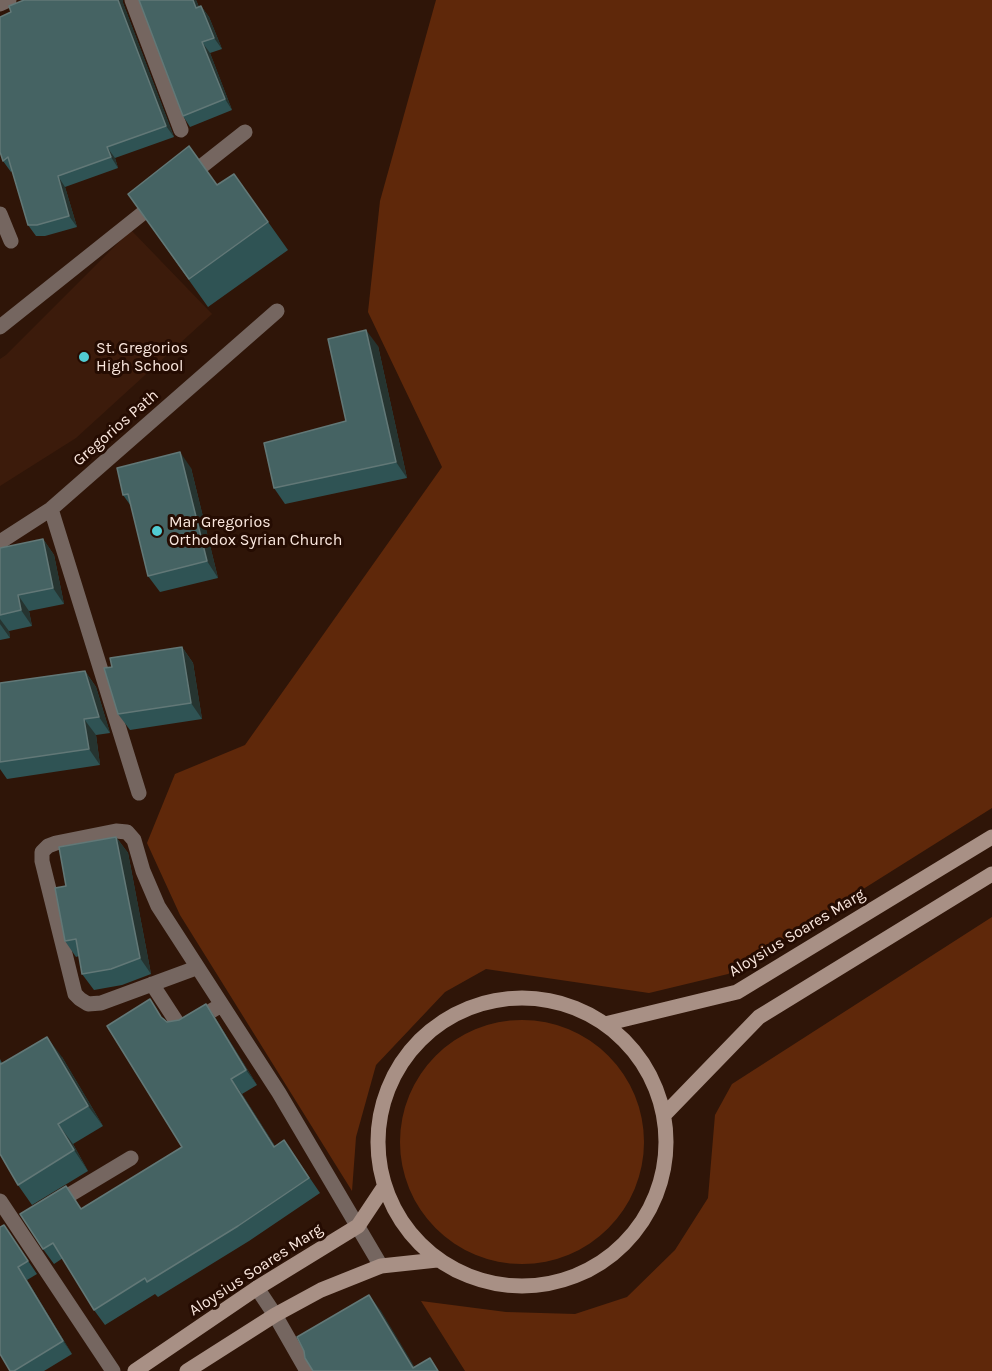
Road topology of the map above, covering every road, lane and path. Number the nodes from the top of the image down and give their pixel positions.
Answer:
1 (9, 0) edge
2 (132, 0) edge
3 (0, 4) edge
4 (181, 130) edge
5 (245, 132) dead end
6 (0, 214) edge
7 (11, 241) dead end
8 (278, 311) dead end
9 (0, 327) edge
10 (51, 509) junction
11 (0, 542) edge
12 (139, 793) dead end
13 (992, 837) edge
14 (992, 874) edge
15 (196, 968) junction
16 (152, 984) junction
17 (221, 1005) junction
18 (605, 1024) junction
19 (664, 1115) junction
20 (131, 1158) dead end
21 (384, 1187) junction
22 (0, 1201) edge
23 (46, 1209) edge
24 (358, 1226) junction
25 (437, 1260) junction
26 (381, 1266) junction
27 (257, 1288) junction
28 (275, 1315) junction
29 (113, 1371) edge
30 (135, 1371) edge
31 (187, 1371) edge
32 (307, 1371) edge

1 - 3 street
2 - 4 street
5 - 9 street
6 - 7 street
8 - 10 street, Gregorios Path
10 - 11 street, Gregorios Path
10 - 12 street
13 - 18 main road, Aloysius Soares Marg
14 - 19 main road
15 - 16 street
15 - 16 street
15 - 17 street
16 - 17 street
17 - 24 street
18 - 19 main road
18 - 21 main road
19 - 25 main road
20 - 23 street
21 - 24 main road, Aloysius Soares Marg
21 - 25 main road
22 - 29 street
24 - 26 street
24 - 27 main road, Aloysius Soares Marg
25 - 26 main road
26 - 28 main road
27 - 28 street
27 - 30 main road, Aloysius Soares Marg
28 - 31 main road
28 - 32 street

